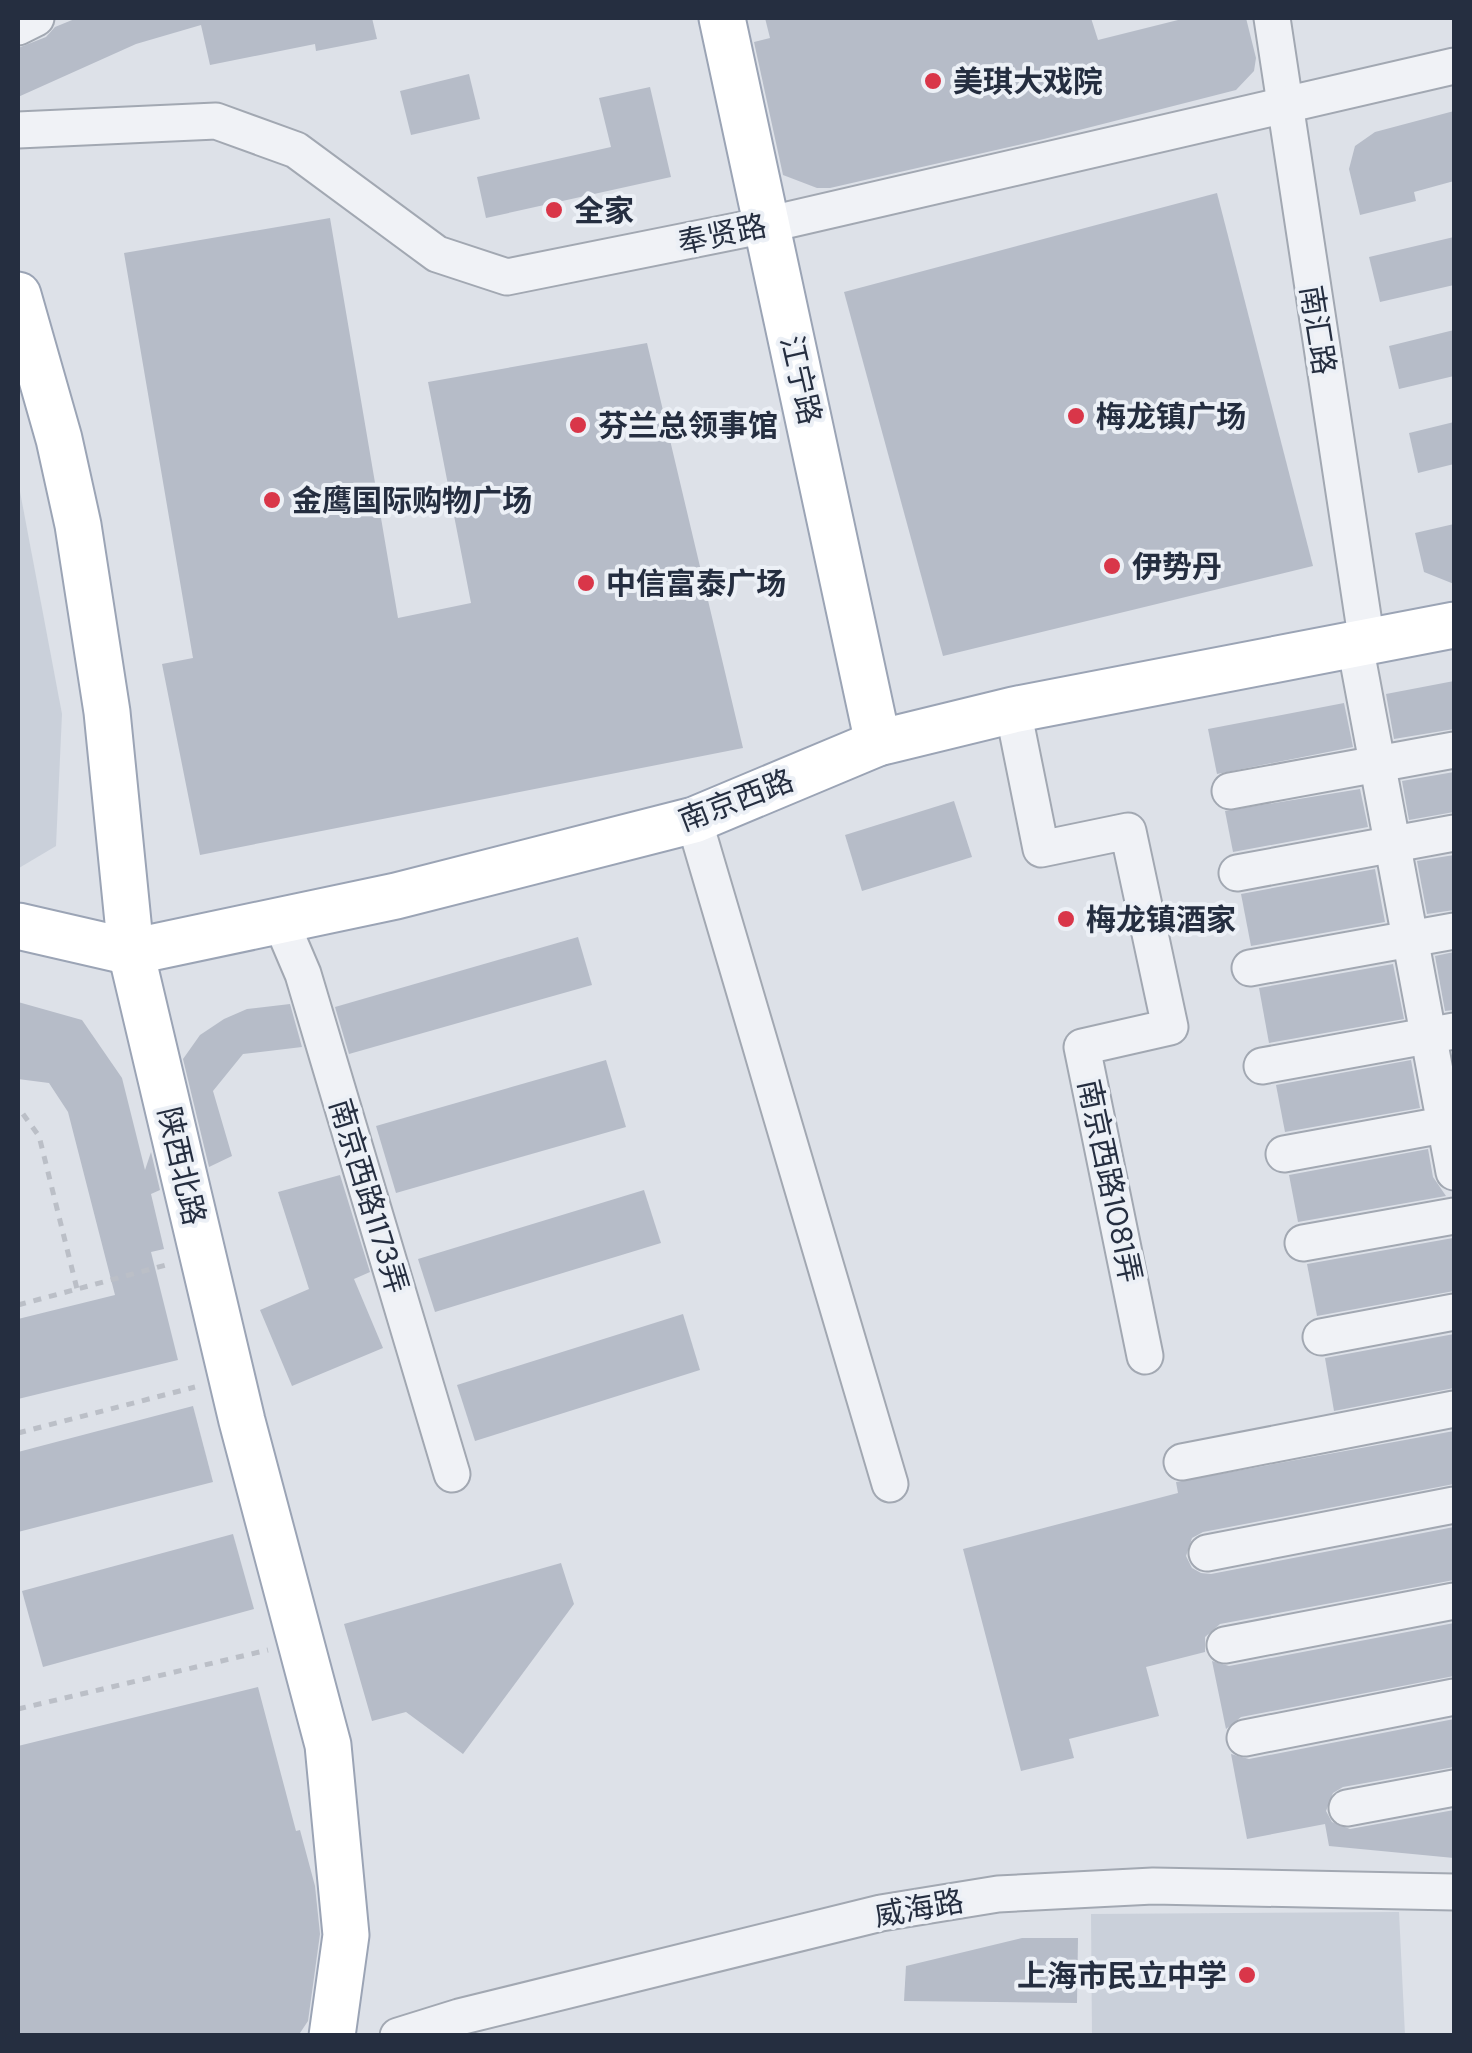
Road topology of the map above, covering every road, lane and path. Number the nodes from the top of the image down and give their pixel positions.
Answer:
1 (36, 18) edge
2 (722, 18) edge
3 (1272, 18) edge
4 (18, 27) edge
5 (1454, 66) edge
6 (1283, 107) junction
7 (18, 130) edge
8 (766, 226) junction
9 (18, 295) edge
10 (1454, 626) edge
11 (1361, 644) junction
12 (1013, 710) junction
13 (878, 743) junction
14 (1454, 750) edge
15 (1377, 765) junction
16 (1230, 791) dead end
17 (694, 820) junction
18 (1454, 833) edge
19 (1392, 845) junction
20 (1237, 873) dead end
21 (280, 920) junction
22 (18, 926) edge
23 (1454, 931) edge
24 (1410, 939) junction
25 (132, 952) junction
26 (1250, 968) dead end
27 (1441, 1033) edge
28 (1262, 1066) dead end
29 (23, 1114) dead end
30 (1450, 1124) edge
31 (1284, 1154) dead end
32 (1454, 1172) edge
33 (1454, 1216) edge
34 (1303, 1244) dead end
35 (203, 1255) junction
36 (77, 1289) junction
37 (18, 1305) edge
38 (1454, 1312) edge
39 (1321, 1337) dead end
40 (1145, 1356) dead end
41 (232, 1378) junction
42 (1454, 1409) edge
43 (18, 1433) edge
44 (1182, 1462) dead end
45 (452, 1474) dead end
46 (890, 1484) dead end
47 (1454, 1505) edge
48 (1207, 1553) dead end
49 (1454, 1601) edge
50 (301, 1642) junction
51 (1225, 1645) dead end
52 (1454, 1698) edge
53 (18, 1710) edge
54 (1245, 1738) dead end
55 (1454, 1788) edge
56 (1348, 1808) dead end
57 (1454, 1892) edge
58 (332, 2036) edge
59 (398, 2036) edge

1 - 4 street
2 - 8 main road, 江宁路
3 - 6 street, 南汇路
5 - 6 street, 奉贤路
6 - 8 street, 奉贤路
6 - 11 street, 南汇路
7 - 8 street, 奉贤路
8 - 13 main road, 江宁路
9 - 25 main road, 陕西北路
10 - 11 main road, 南京西路
11 - 12 main road, 南京西路
11 - 15 street, 南汇路
12 - 13 main road, 南京西路
12 - 40 street, 南京西路1081弄
13 - 17 main road, 南京西路
14 - 15 street
15 - 16 street
15 - 19 street, 南汇路
17 - 21 main road, 南京西路
17 - 46 street
18 - 19 street
19 - 20 street
19 - 24 street, 南汇路
21 - 25 main road, 南京西路
21 - 45 street, 南京西路1173弄
22 - 25 main road, 南京西路
23 - 24 street
24 - 26 street
24 - 27 street, 南汇路
25 - 35 main road, 陕西北路
27 - 28 street
27 - 30 street, 南汇路
29 - 36 path
30 - 31 street
30 - 32 street, 南汇路
33 - 34 street
35 - 36 path
35 - 41 main road, 陕西北路
36 - 37 path
38 - 39 street
41 - 43 path
41 - 50 main road, 陕西北路
42 - 44 street
47 - 48 street
49 - 51 street
50 - 53 path
50 - 58 main road, 陕西北路
52 - 54 street
55 - 56 street
57 - 59 street, 威海路

